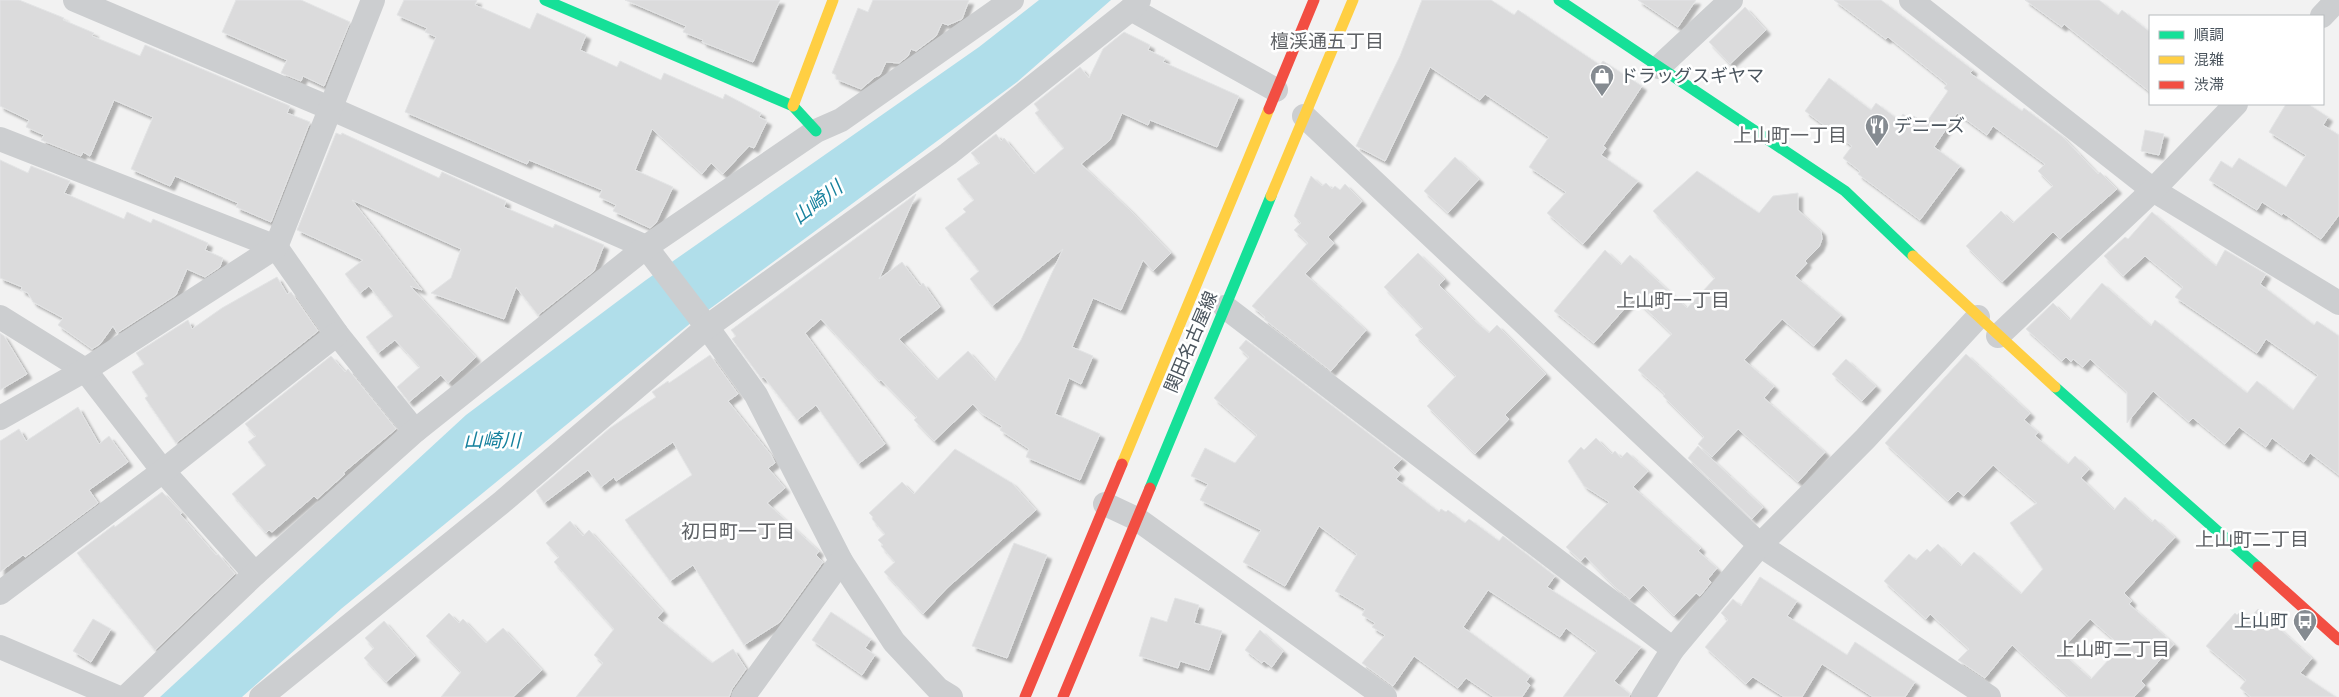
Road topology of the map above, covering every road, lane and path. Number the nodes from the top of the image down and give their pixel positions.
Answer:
1 (75, 0) edge
2 (373, 0) edge
3 (545, 0) edge
4 (833, 0) edge
5 (1012, 0) edge
6 (1314, 0) edge
7 (1352, 0) edge
8 (1559, 0) edge
9 (1731, 0) edge
10 (1911, 0) edge
11 (2337, 0) edge
12 (1135, 4) edge
13 (2323, 15) edge
14 (1659, 67) junction
15 (1276, 90) junction
16 (2235, 105) edge
17 (793, 106) junction
18 (332, 109) junction
19 (1304, 116) junction
20 (816, 131) junction
21 (0, 138) edge
22 (2152, 190) junction
23 (276, 247) junction
24 (652, 255) junction
25 (2339, 303) edge
26 (1225, 308) junction
27 (0, 317) edge
28 (1978, 317) junction
29 (705, 323) junction
30 (337, 334) junction
31 (1998, 336) junction
32 (85, 370) junction
33 (0, 418) edge
34 (415, 432) junction
35 (163, 471) junction
36 (1105, 504) junction
37 (1137, 519) junction
38 (1760, 545) junction
39 (842, 561) junction
40 (254, 574) junction
41 (0, 593) edge
42 (2339, 640) edge
43 (0, 647) edge
44 (1673, 649) junction
45 (117, 697) edge
46 (126, 697) edge
47 (261, 697) edge
48 (742, 697) edge
49 (951, 697) edge
50 (1025, 697) edge
51 (1062, 697) edge
52 (1385, 697) edge
53 (1643, 697) edge
54 (1989, 697) edge

1 - 18 street
2 - 18 street
3 - 17 main road
4 - 17 main road
5 - 20 street
6 - 15 main road, 関田名古屋線
7 - 19 main road, 関田名古屋線
8 - 14 main road
9 - 14 street
10 - 22 street
11 - 13 street
12 - 15 street
12 - 29 street
14 - 28 main road
15 - 36 main road, 関田名古屋線
16 - 22 street
17 - 20 main road
18 - 23 street
18 - 24 street
19 - 26 main road, 関田名古屋線
19 - 38 street
20 - 24 street
21 - 23 street
22 - 25 street
22 - 31 street
23 - 30 street
23 - 32 street
24 - 29 street
24 - 34 street
26 - 37 main road, 関田名古屋線
26 - 44 street
27 - 32 street
28 - 31 main road
28 - 38 street
29 - 39 street
29 - 47 street
30 - 34 street
30 - 35 street
31 - 42 main road
32 - 33 street
32 - 35 street
34 - 40 street
35 - 40 street
35 - 41 street
36 - 37 street
36 - 50 main road, 関田名古屋線
37 - 51 main road, 関田名古屋線
37 - 52 street
38 - 44 street
38 - 54 street
39 - 48 street
39 - 49 street
40 - 46 street
43 - 45 street
44 - 53 street

